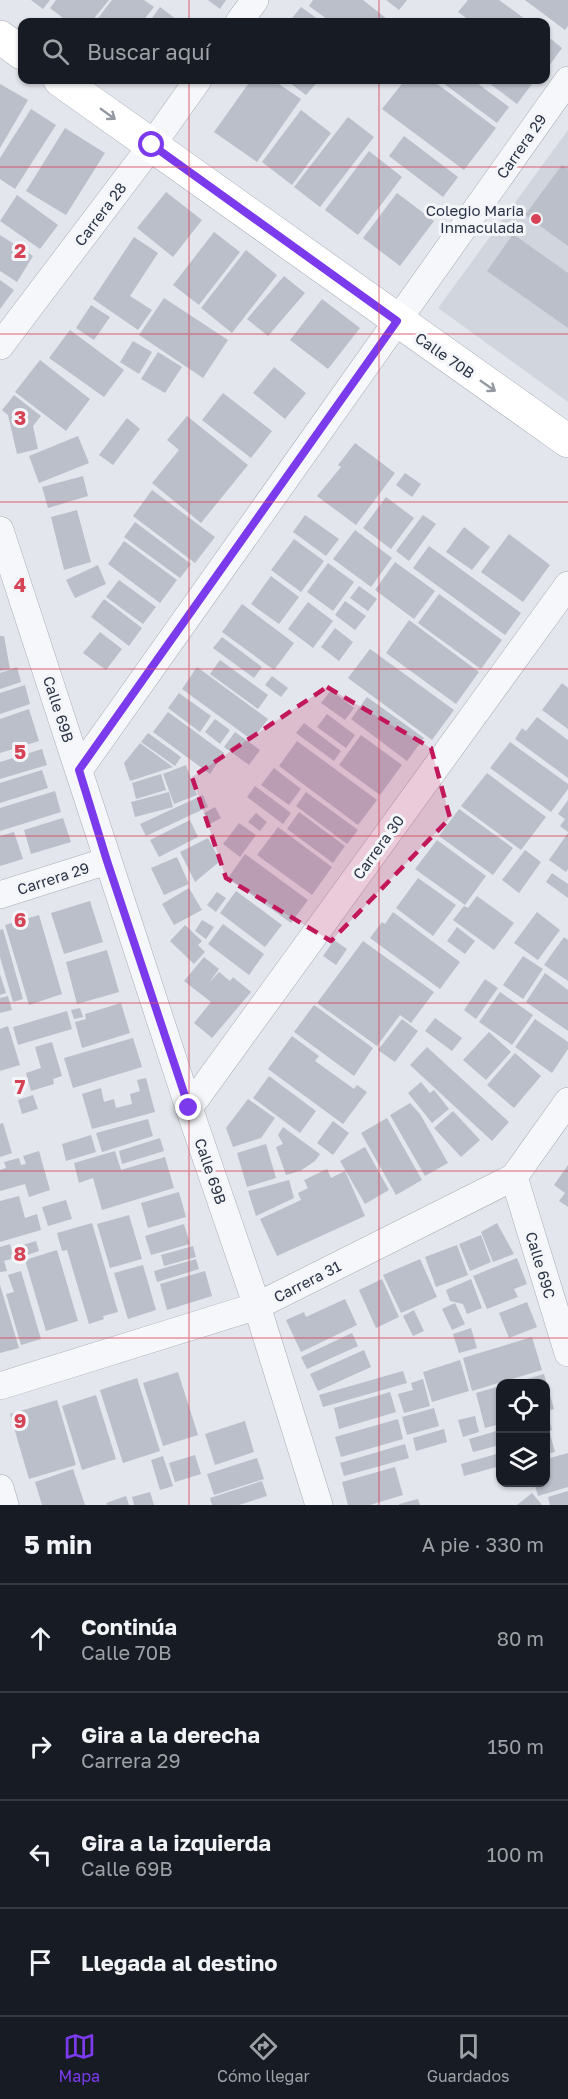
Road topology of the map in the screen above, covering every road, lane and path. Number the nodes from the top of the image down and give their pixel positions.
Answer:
1 (255, 0) edge
2 (242, 18) edge
3 (0, 37) edge
4 (18, 50) edge
5 (568, 80) edge
6 (66, 84) edge
7 (195, 84) edge
8 (152, 145) junction
9 (397, 321) junction
10 (0, 346) edge
11 (568, 441) edge
12 (0, 530) edge
13 (568, 585) edge
14 (79, 770) junction
15 (107, 861) junction
16 (0, 895) edge
17 (568, 1101) edge
18 (189, 1108) junction
19 (514, 1177) junction
20 (257, 1306) junction
21 (568, 1353) edge
22 (0, 1386) edge
23 (0, 1488) edge
24 (5, 1505) edge
25 (319, 1505) edge

1 - 2 street
3 - 4 street
5 - 9 street, Carrera 29
6 -> 8 street, Calle 70B
7 - 8 street, Carrera 28
8 - 9 street, Calle 70B
8 - 10 street, Carrera 28
9 -> 11 street, Calle 70B
9 - 14 street, Carrera 29
12 - 14 street, Calle 69B
13 - 18 street, Carrera 30
14 - 15 street, Calle 69B
15 - 16 street, Carrera 29
15 - 18 street, Calle 69B
17 - 19 street, Carrera 31
18 - 20 street, Calle 69B
19 - 20 street, Carrera 31
19 - 21 street, Calle 69C
20 - 22 street, Carrera 31
20 - 25 street, Calle 69B
23 - 24 street

